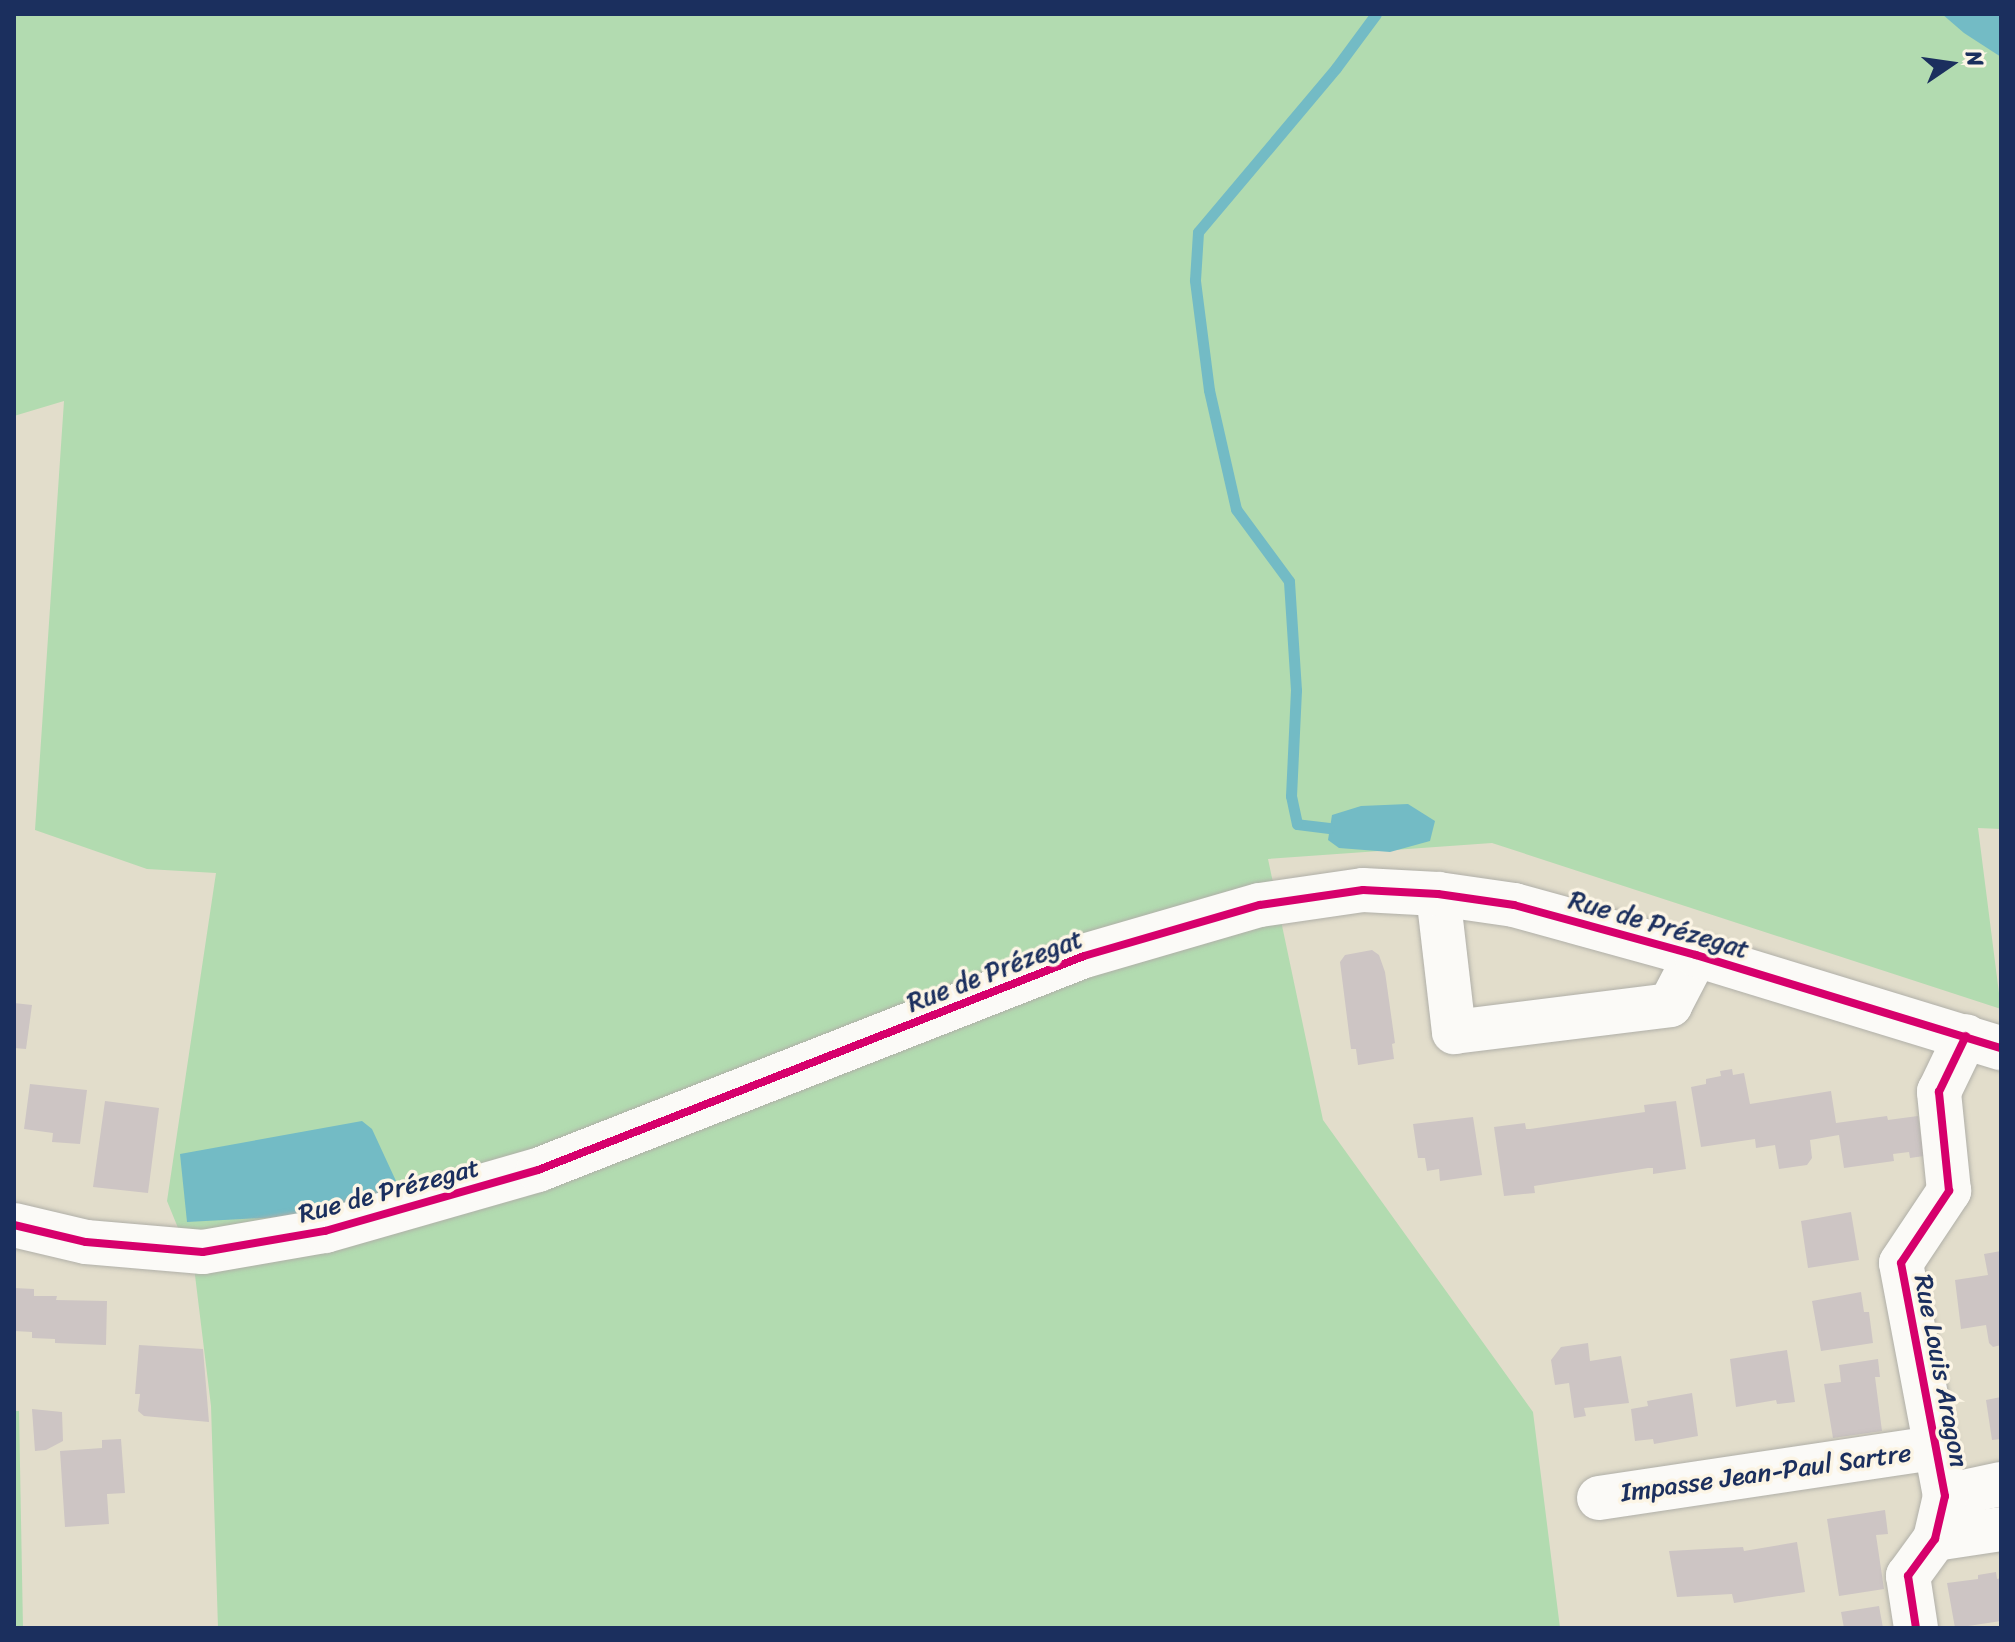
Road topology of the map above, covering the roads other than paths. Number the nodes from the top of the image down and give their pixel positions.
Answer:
1 (1438, 894) junction
2 (1696, 955) junction
3 (1984, 1042) edge
4 (14, 1225) edge
5 (1933, 1448) junction
6 (2001, 1484) edge
7 (1945, 1496) junction
8 (1599, 1498) dead end
9 (2001, 1529) edge
10 (1935, 1539) junction
11 (1916, 1628) edge

1 - 2 street, Rue de Prézegat
1 - 2 street
1 - 4 street, Rue de Prézegat
2 - 3 street, Rue de Prézegat
3 - 5 street, Rue Louis Aragon
5 - 7 street, Rue Louis Aragon
5 - 8 street, Impasse Jean-Paul Sartre
6 - 7 street, Rue Louis Aragon
7 - 10 street, Rue Louis Aragon
9 - 10 street
10 - 11 street, Rue Louis Aragon

